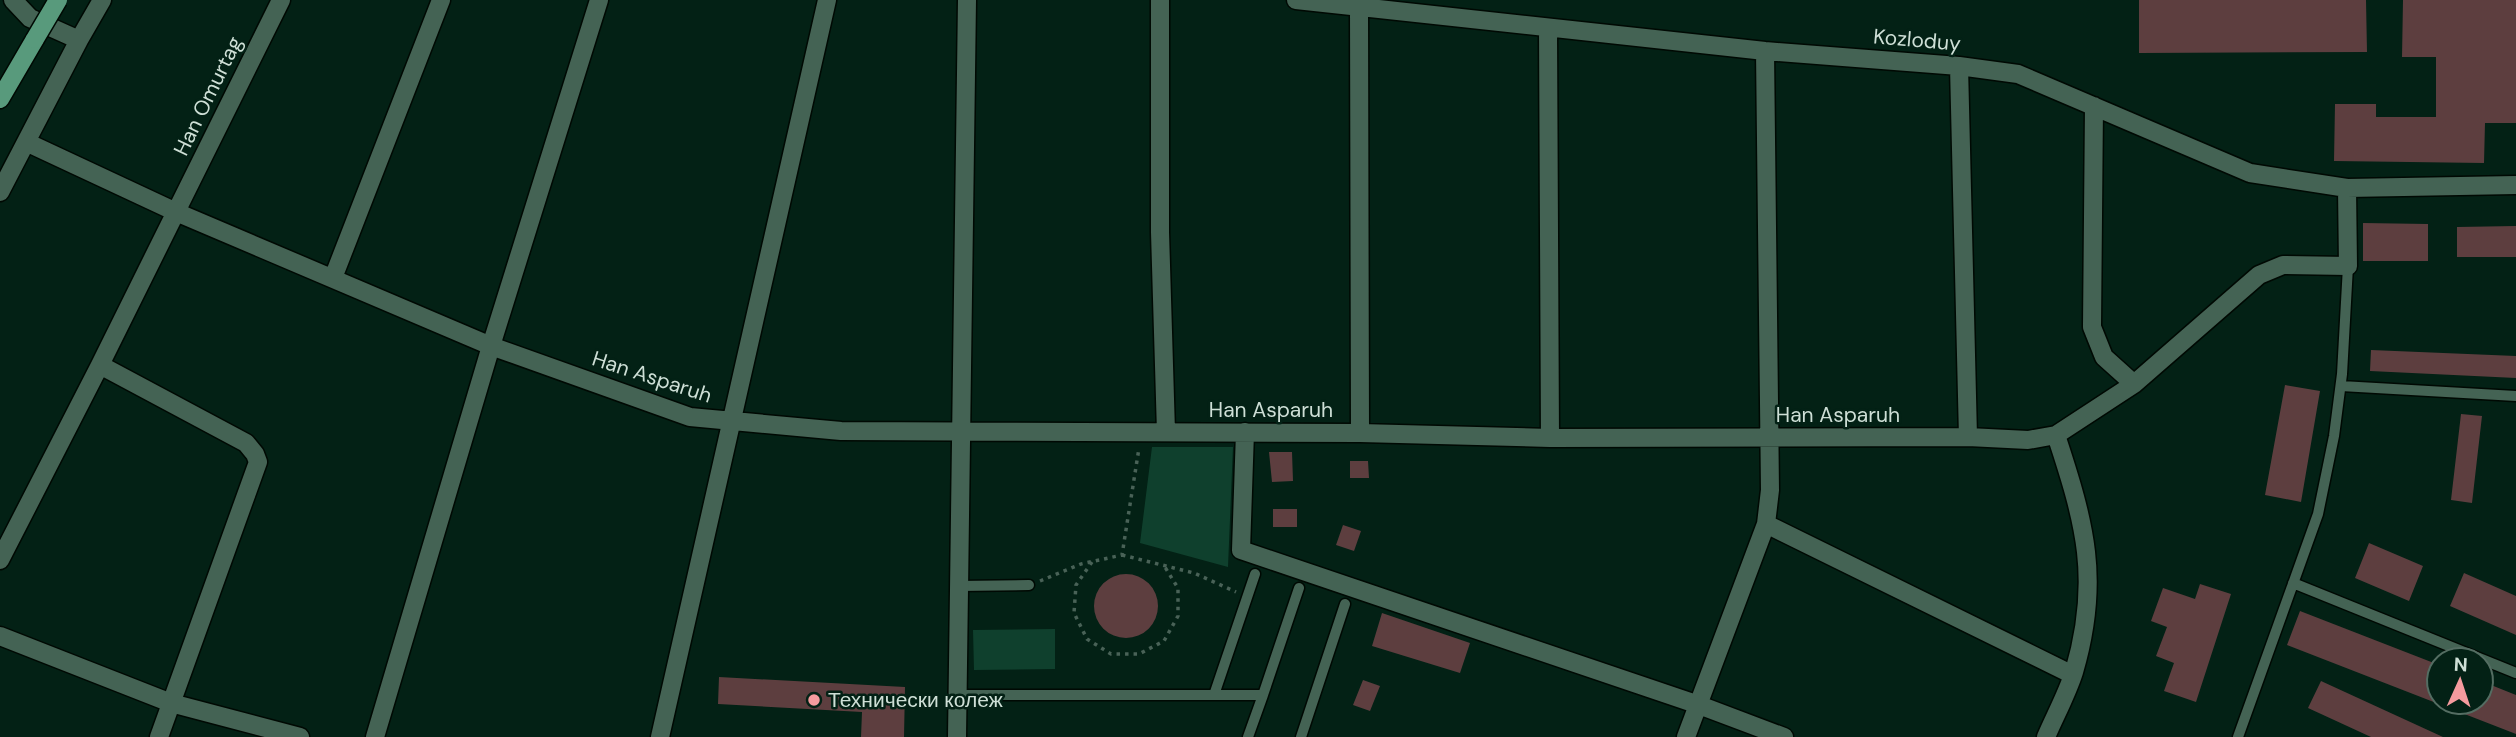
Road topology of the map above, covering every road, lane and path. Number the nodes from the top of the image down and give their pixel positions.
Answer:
1 (13, 0) edge
2 (58, 0) edge
3 (102, 0) edge
4 (281, 0) edge
5 (441, 0) edge
6 (599, 0) edge
7 (827, 0) edge
8 (967, 0) edge
9 (1160, 0) edge
10 (1296, 0) edge
11 (1359, 6) junction
12 (1548, 28) junction
13 (79, 40) junction
14 (1765, 51) junction
15 (23, 60) junction
16 (1959, 66) junction
17 (0, 70) edge
18 (0, 99) edge
19 (2094, 106) junction
20 (26, 142) junction
21 (2516, 185) edge
22 (2347, 188) junction
23 (0, 192) edge
24 (176, 212) junction
25 (2348, 266) junction
26 (333, 278) junction
27 (491, 346) junction
28 (100, 365) junction
29 (2134, 384) junction
30 (2341, 386) junction
31 (2516, 396) edge
32 (729, 422) junction
33 (962, 430) junction
34 (1141, 432) junction
35 (1166, 432) junction
36 (1245, 432) junction
37 (1360, 433) junction
38 (2056, 435) junction
39 (1968, 437) junction
40 (1549, 438) junction
41 (1771, 438) junction
42 (1766, 524) junction
43 (1122, 555) junction
44 (0, 560) edge
45 (1092, 562) junction
46 (1163, 564) junction
47 (1255, 574) dead end
48 (2293, 583) junction
49 (1029, 585) joint
50 (959, 586) junction
51 (1299, 587) dead end
52 (1247, 597) junction
53 (1345, 604) dead end
54 (0, 636) edge
55 (2516, 673) edge
56 (2073, 675) junction
57 (957, 695) junction
58 (1214, 695) junction
59 (1263, 695) junction
60 (171, 704) junction
61 (1699, 705) junction
62 (159, 737) edge
63 (300, 737) edge
64 (375, 737) edge
65 (660, 737) edge
66 (957, 737) edge
67 (1248, 737) edge
68 (1301, 737) edge
69 (1686, 737) edge
70 (1784, 737) edge
71 (2046, 737) edge
72 (2238, 737) edge

1 - 13 street
2 - 15 main road, bridge
3 - 13 street
4 - 24 street, Han Omurtag
5 - 26 street
6 - 27 street
7 - 32 street
8 - 33 street
9 - 35 street
10 - 11 street, Kozloduy
11 - 12 street, Kozloduy
11 - 37 street
12 - 14 street, Kozloduy
12 - 40 street
13 - 20 street
14 - 16 street, Kozloduy
14 - 41 street
15 - 17 main road
15 - 18 main road
16 - 19 street, Kozloduy
16 - 39 street
19 - 22 street, Kozloduy
19 - 29 street
20 - 23 street
20 - 24 street, Han Asparuh
21 - 22 street, Kozloduy
22 - 25 street
24 - 26 street, Han Asparuh
24 - 28 street, Han Omurtag
25 - 29 street, Han Asparuh
25 - 30 lane
26 - 27 street, Han Asparuh
27 - 32 street, Han Asparuh
27 - 64 street
28 - 44 street, Han Omurtag
28 - 60 street
29 - 38 street, Han Asparuh
30 - 31 lane
30 - 48 lane
32 - 33 street, Han Asparuh
32 - 65 street
33 - 34 street, Han Asparuh
33 - 50 street
34 - 35 street, Han Asparuh
34 - 43 path
35 - 36 street, Han Asparuh
36 - 37 street, Han Asparuh
36 - 61 street
37 - 40 street, Han Asparuh
38 - 39 street, Han Asparuh
38 - 56 street
39 - 41 street, Han Asparuh
40 - 41 street, Han Asparuh
41 - 42 street
42 - 56 street
42 - 61 street
43 - 45 path
43 - 46 path
45 - 46 path
45 - 49 path
46 - 52 path
47 - 52 lane
48 - 55 lane
48 - 72 lane
49 - 50 lane
50 - 57 street
51 - 59 lane
52 - 58 lane
53 - 68 lane
54 - 60 street
56 - 71 street
57 - 58 lane
57 - 66 street
58 - 59 lane
59 - 67 lane
60 - 62 street
60 - 63 street
61 - 69 street
61 - 70 street

